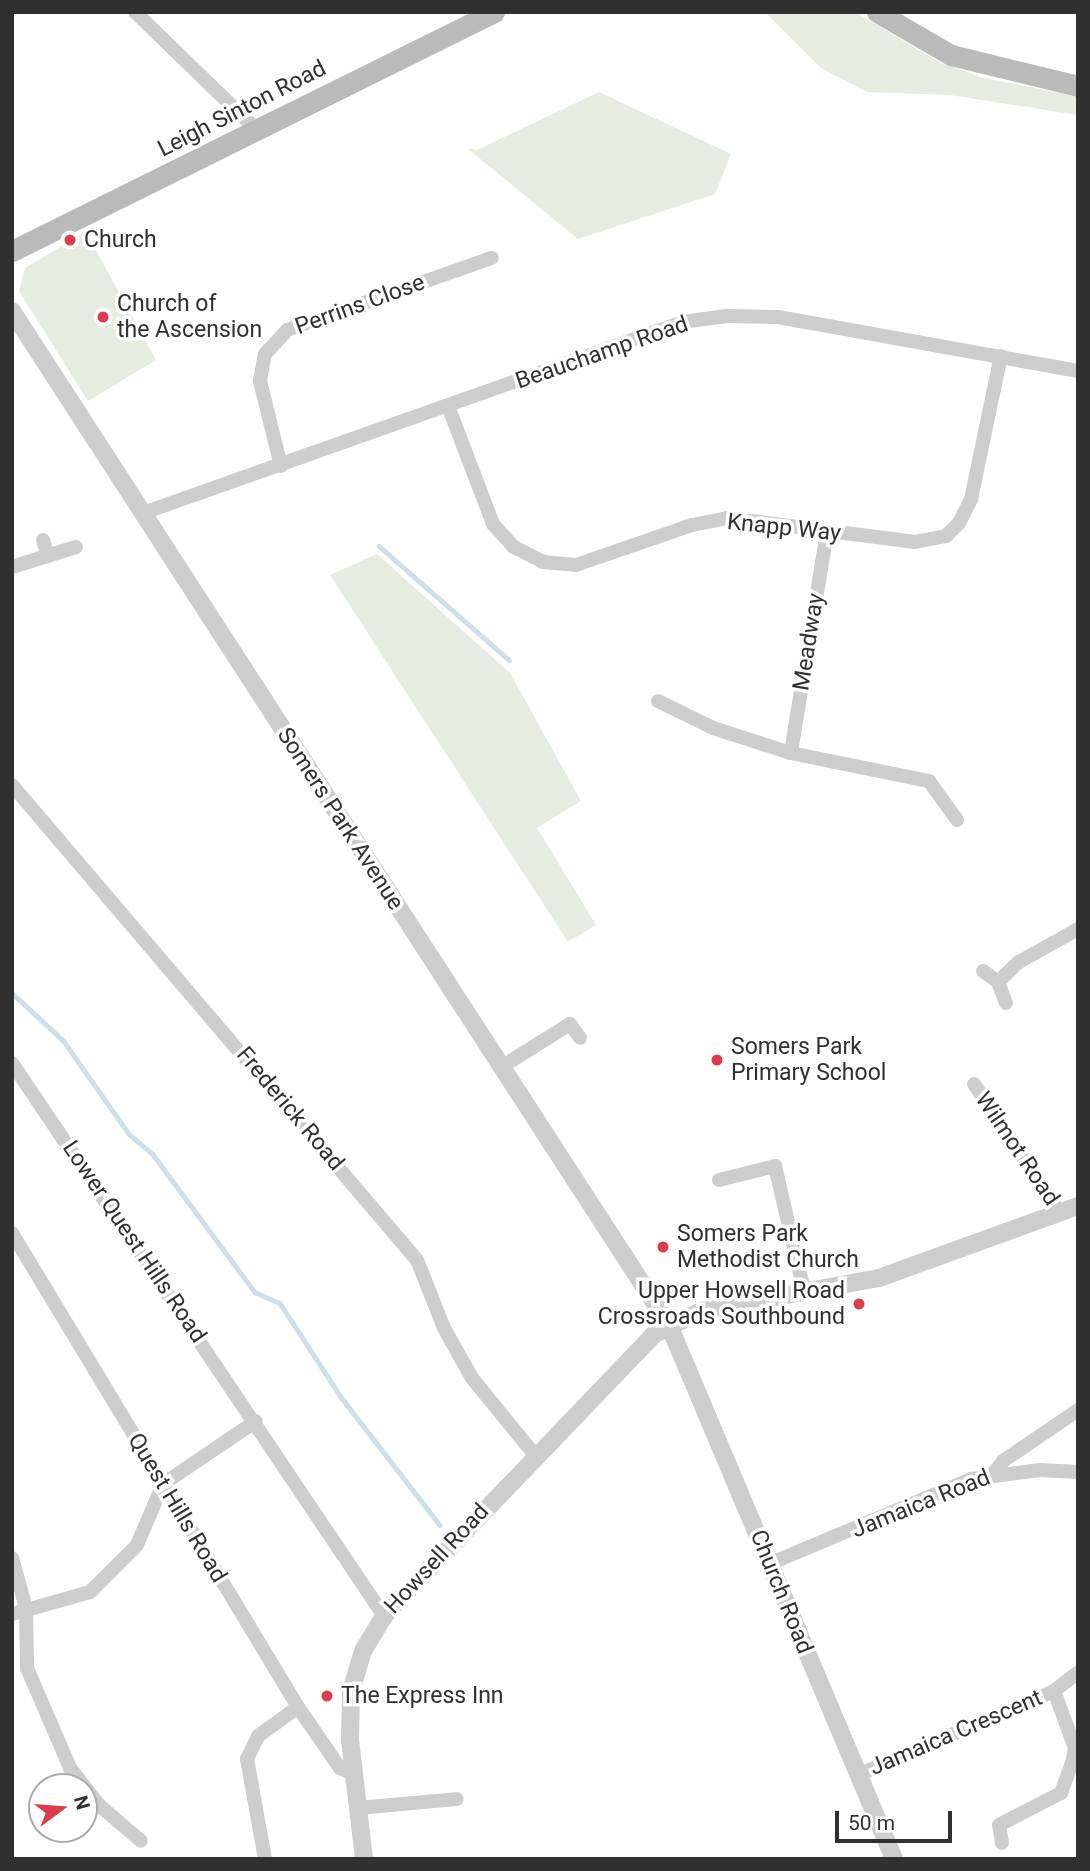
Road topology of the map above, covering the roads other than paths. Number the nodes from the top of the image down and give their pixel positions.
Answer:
1 (135, 12) edge
2 (494, 12) edge
3 (877, 12) edge
4 (1078, 86) edge
5 (258, 131) junction
6 (12, 251) edge
7 (492, 258) dead end
8 (12, 311) edge
9 (1001, 356) junction
10 (1078, 371) edge
11 (448, 406) junction
12 (281, 466) junction
13 (143, 513) junction
14 (827, 531) junction
15 (43, 540) dead end
16 (76, 547) dead end
17 (48, 556) junction
18 (12, 567) edge
19 (658, 701) dead end
20 (792, 752) junction
21 (12, 785) edge
22 (957, 820) dead end
23 (1078, 929) edge
24 (983, 971) dead end
25 (998, 982) junction
26 (1006, 1003) dead end
27 (580, 1038) dead end
28 (12, 1063) edge
29 (503, 1066) junction
30 (974, 1084) dead end
31 (719, 1180) dead end
32 (1078, 1206) edge
33 (1060, 1213) junction
34 (12, 1233) edge
35 (805, 1295) junction
36 (669, 1325) junction
37 (1078, 1410) edge
38 (256, 1421) junction
39 (534, 1454) junction
40 (1078, 1472) edge
41 (994, 1473) junction
42 (163, 1484) junction
43 (12, 1558) edge
44 (769, 1564) junction
45 (19, 1611) edge
46 (383, 1616) junction
47 (1078, 1672) edge
48 (1054, 1691) junction
49 (298, 1707) junction
50 (354, 1774) junction
51 (858, 1774) junction
52 (457, 1799) dead end
53 (357, 1808) junction
54 (141, 1841) dead end
55 (1002, 1843) dead end
56 (265, 1859) edge
57 (364, 1859) edge
58 (894, 1859) edge

1 - 5 street
2 - 5 main road, Leigh Sinton Road
3 - 4 main road
5 - 6 main road, Leigh Sinton Road
7 - 12 street, Perrins Close
8 - 13 street, Somers Park Avenue
9 - 10 street, Beauchamp Road
9 - 11 street, Beauchamp Road
9 - 14 street, Knapp Way
11 - 12 street, Beauchamp Road
11 - 14 street, Knapp Way
12 - 13 street, Beauchamp Road
13 - 29 street, Somers Park Avenue
14 - 20 street, Meadway
15 - 17 street
16 - 17 street
17 - 18 street
19 - 20 street
20 - 22 street
21 - 39 street, Frederick Road
23 - 25 street
24 - 25 street
25 - 26 street
27 - 29 street
28 - 38 street, Lower Quest Hills Road
29 - 36 street, Somers Park Avenue
30 - 33 street, Wilmot Road
31 - 35 street
32 - 33 street, Howsell Road
33 - 35 street, Howsell Road
34 - 42 street, Quest Hills Road
35 - 36 street, Howsell Road
36 - 39 street, Howsell Road
36 - 44 street, Church Road
37 - 41 street
38 - 42 street
38 - 46 street, Lower Quest Hills Road
39 - 46 street, Howsell Road
40 - 41 street, Jamaica Road
41 - 44 street, Jamaica Road
42 - 45 street
42 - 49 street, Quest Hills Road
43 - 45 street
44 - 51 street, Church Road
45 - 54 street
46 - 50 street, Howsell Road
47 - 48 street, Jamaica Crescent
48 - 51 street, Jamaica Crescent
48 - 55 street, Jamaica Crescent
49 - 50 street, Quest Hills Road
49 - 56 street
50 - 53 street, Howsell Road
51 - 58 street, Church Road
52 - 53 street
53 - 57 street, Howsell Road

